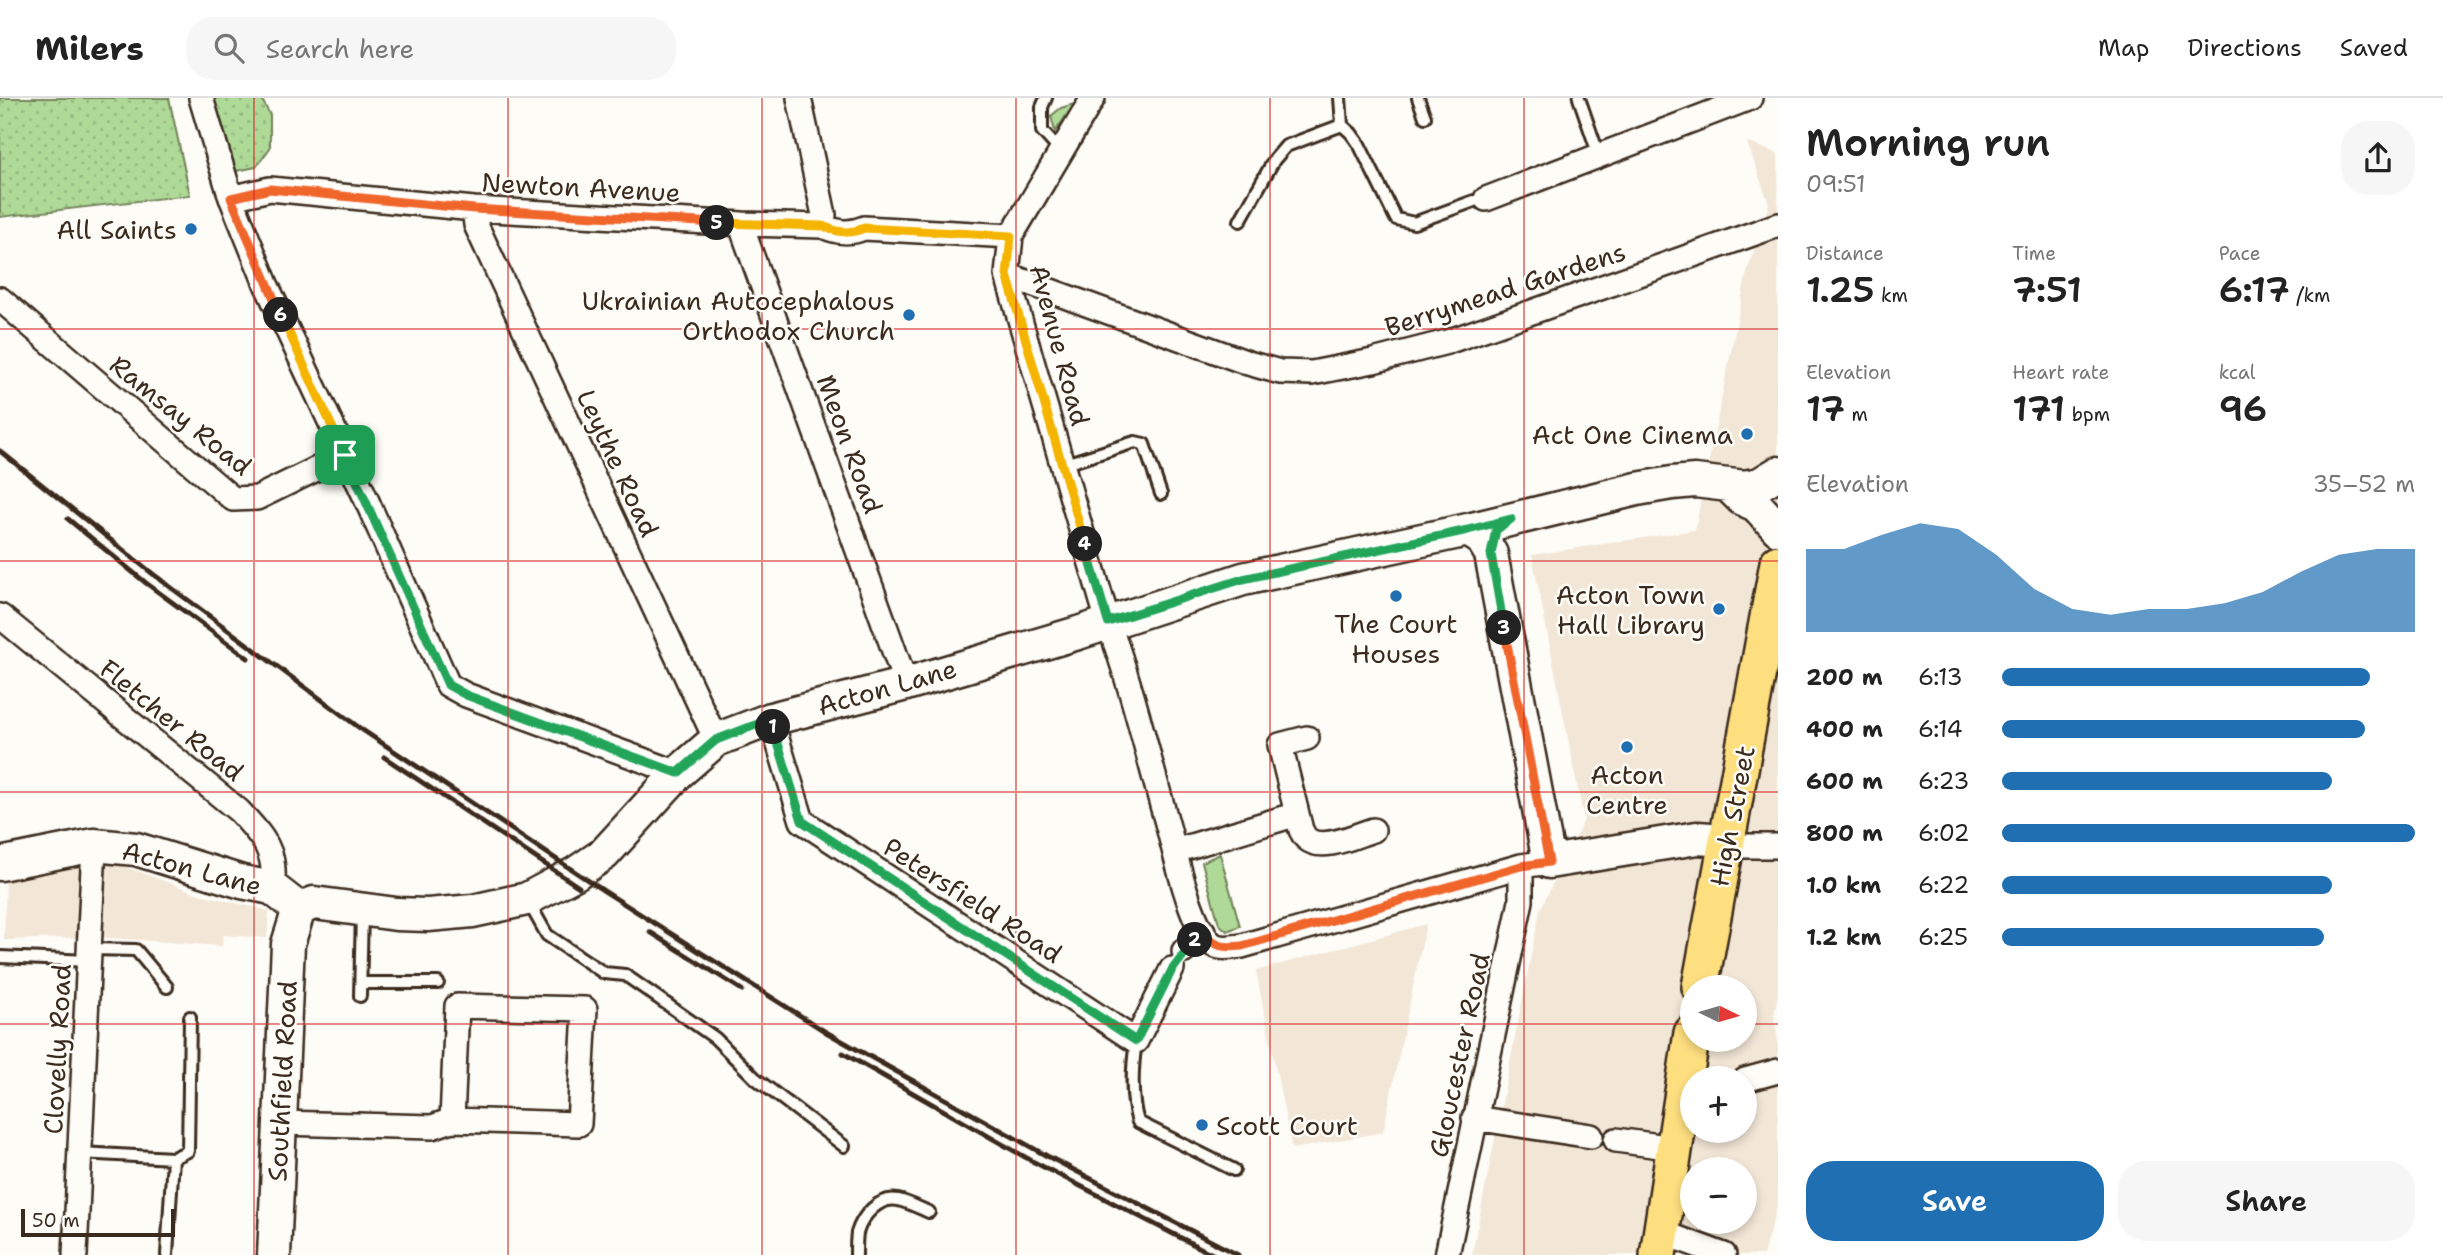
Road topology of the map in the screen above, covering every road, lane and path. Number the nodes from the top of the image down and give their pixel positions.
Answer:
1 (201, 98) edge
2 (799, 98) edge
3 (1046, 98) edge
4 (1093, 98) edge
5 (1340, 98) edge
6 (1418, 98) edge
7 (1579, 98) edge
8 (1750, 98) edge
9 (1425, 117) dead end
10 (1342, 125) junction
11 (1061, 152) junction
12 (1599, 156) junction
13 (231, 198) junction
14 (1480, 200) joint
15 (474, 209) junction
16 (1240, 221) dead end
17 (743, 224) junction
18 (1778, 225) edge
19 (823, 226) junction
20 (1011, 236) junction
21 (1007, 275) junction
22 (0, 299) edge
23 (345, 455) junction
24 (1062, 465) junction
25 (1778, 473) edge
26 (1729, 486) junction
27 (1161, 494) dead end
28 (1511, 519) junction
29 (1778, 528) edge
30 (1468, 530) junction
31 (1491, 554) junction
32 (1778, 563) edge
33 (1778, 568) edge
34 (0, 616) edge
35 (1108, 622) junction
36 (906, 684) junction
37 (771, 719) junction
38 (1307, 738) dead end
39 (716, 740) junction
40 (678, 773) junction
41 (1297, 814) junction
42 (1373, 830) dead end
43 (1726, 840) junction
44 (94, 845) junction
45 (1778, 846) edge
46 (1175, 851) junction
47 (0, 864) edge
48 (1535, 864) junction
49 (272, 888) junction
50 (527, 899) junction
51 (299, 909) junction
52 (362, 909) junction
53 (1202, 931) junction
54 (90, 955) junction
55 (0, 957) edge
56 (1702, 975) edge
57 (361, 983) junction
58 (438, 983) dead end
59 (167, 987) dead end
60 (360, 996) dead end
61 (190, 1017) dead end
62 (1136, 1041) junction
63 (1778, 1071) edge
64 (1757, 1077) edge
65 (1474, 1118) junction
66 (452, 1120) junction
67 (1680, 1120) edge
68 (280, 1122) junction
69 (1591, 1136) joint
70 (1616, 1140) joint
71 (844, 1146) dead end
72 (1674, 1148) junction
73 (80, 1153) junction
74 (173, 1158) junction
75 (1234, 1170) dead end
76 (929, 1212) dead end
77 (1660, 1244) edge
78 (75, 1255) edge
79 (167, 1255) edge
80 (274, 1255) edge
81 (856, 1255) edge
82 (1447, 1255) edge
83 (1724, 1255) edge

1 - 13 street
2 - 19 street
3 - 11 lane
4 - 11 street, Avenue Road
5 - 10 lane
6 - 9 lane
7 - 12 lane
8 - 12 street
10 - 14 lane
10 - 16 lane
11 - 20 street, Avenue Road
12 - 14 street
13 - 15 street, Newton Avenue
13 - 23 street
15 - 17 street, Newton Avenue
15 - 39 street, Leythe Road
17 - 19 street, Newton Avenue
17 - 36 street, Meon Road
18 - 21 street, Berrymead Gardens
19 - 20 street, Newton Avenue
20 - 21 street, Avenue Road
21 - 24 street, Avenue Road
22 - 23 street, Ramsay Road
23 - 40 street
24 - 27 lane
24 - 35 street, Avenue Road
25 - 26 main road
26 - 28 main road, Acton Lane
26 - 29 main road
28 - 30 main road, Acton Lane
28 - 31 main road
30 - 31 main road
30 - 35 main road, Acton Lane
31 - 48 main road
32 - 33 main road, High Street
33 - 43 main road, High Street
34 - 49 street, Fletcher Road
35 - 36 main road, Acton Lane
35 - 46 street
36 - 37 main road, Acton Lane
37 - 39 main road, Acton Lane
37 - 62 street, Petersfield Road
38 - 41 street
39 - 40 main road, Acton Lane
40 - 50 main road, Acton Lane
41 - 42 street
41 - 46 street
43 - 45 street
43 - 48 main road
43 - 56 main road, High Street
44 - 47 main road, Acton Lane
44 - 49 main road, Acton Lane
44 - 54 street, Clovelly Road
46 - 53 street
48 - 53 street
48 - 65 street, Gloucester Road
49 - 51 main road, Acton Lane
50 - 52 main road, Acton Lane
50 - 71 lane
51 - 52 main road, Acton Lane
51 - 68 main road, Southfield Road
52 - 57 lane
53 - 62 street
54 - 55 lane
54 - 59 lane
54 - 73 street, Clovelly Road
57 - 58 lane
57 - 60 lane
61 - 74 lane
62 - 75 lane
63 - 64 street
65 - 69 street
65 - 82 street, Gloucester Road
66 - 66 street
66 - 68 street
67 - 72 main road
68 - 80 main road, Southfield Road
69 - 70 lane
70 - 72 street
72 - 77 main road
73 - 74 lane
73 - 78 street, Clovelly Road
74 - 79 lane
76 - 81 lane
77 - 83 street

